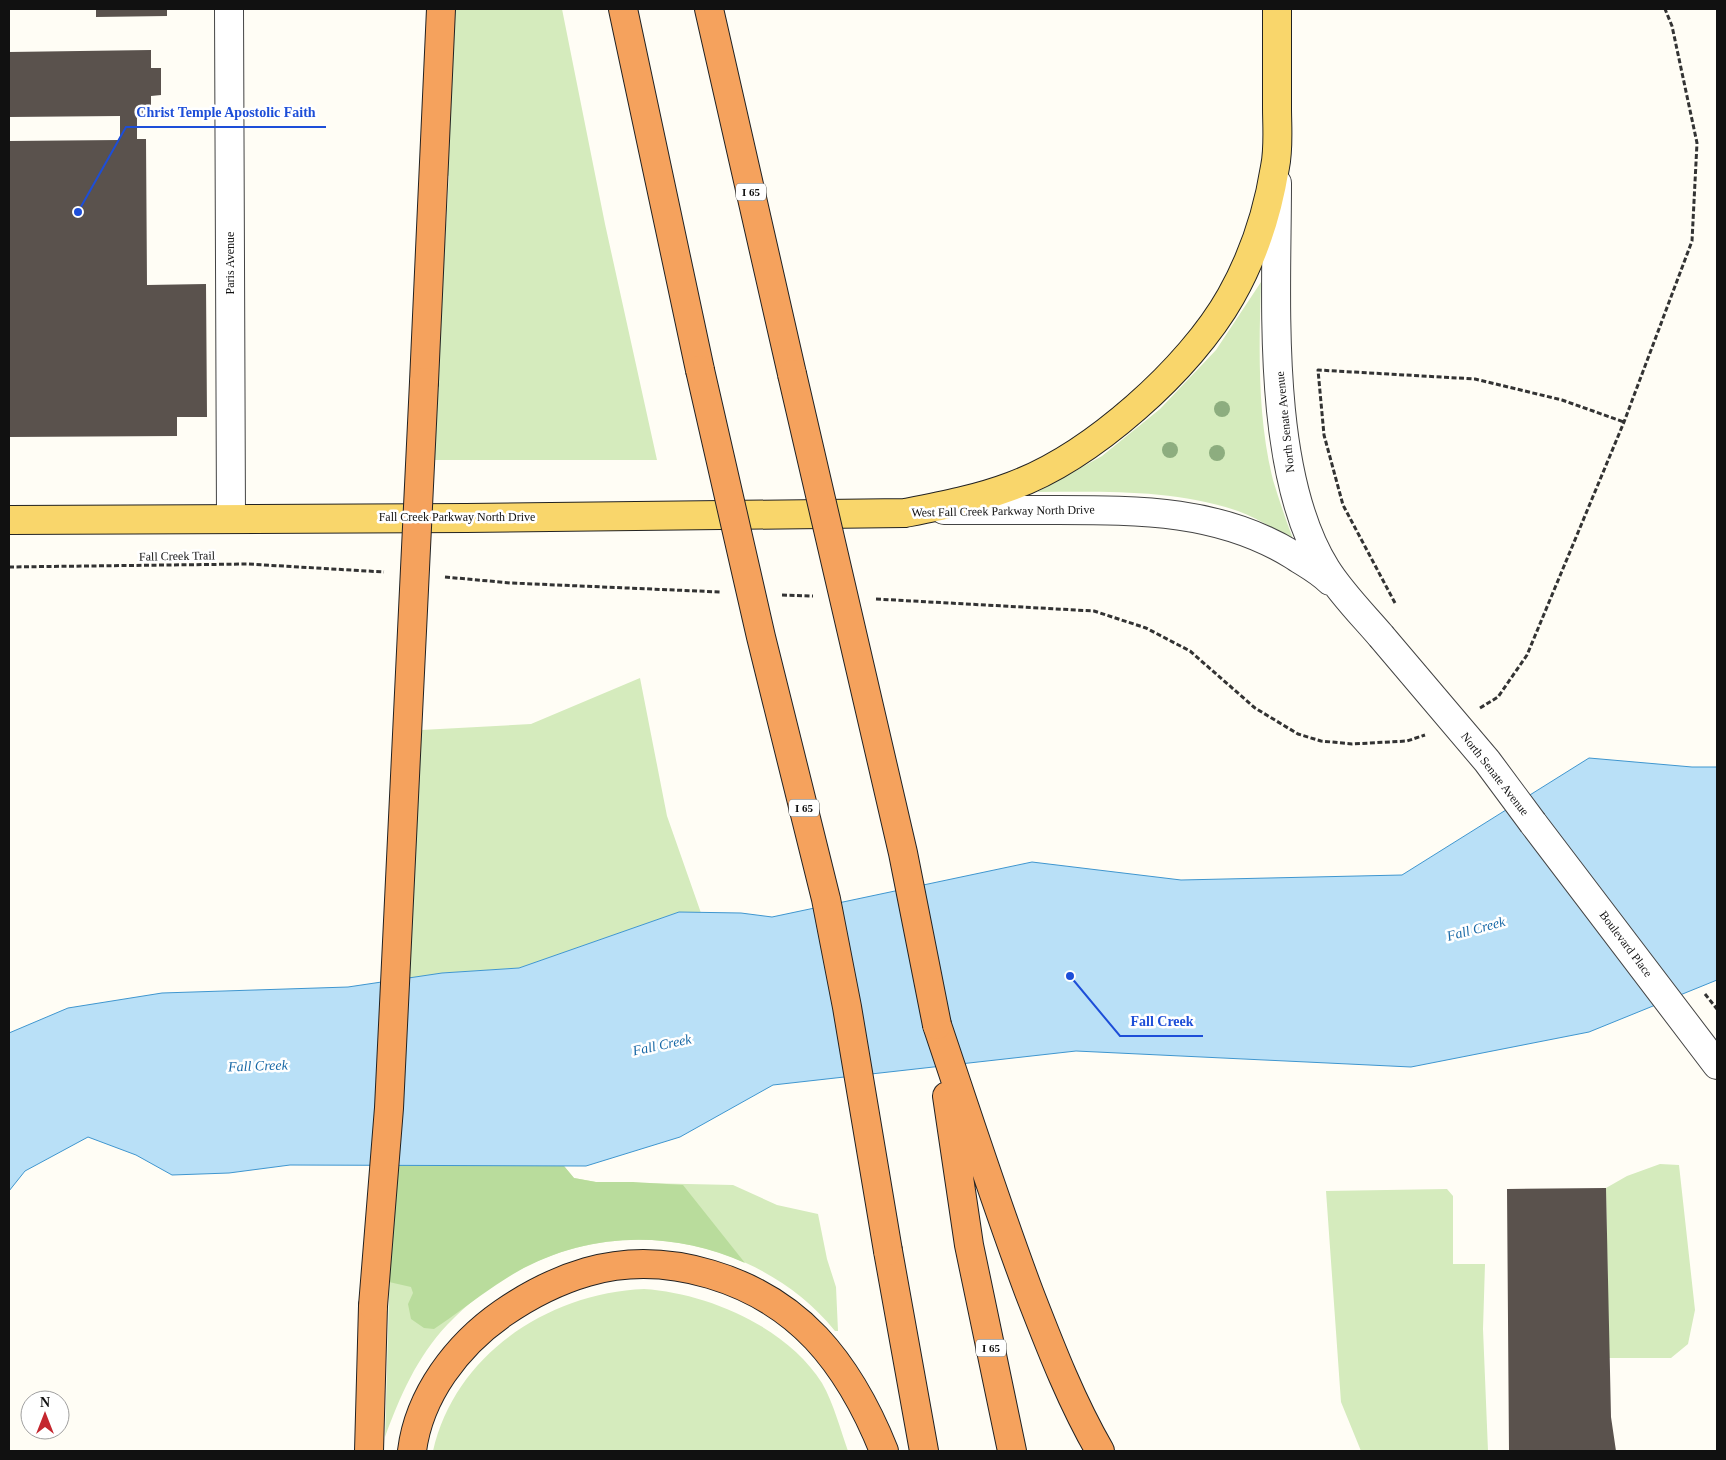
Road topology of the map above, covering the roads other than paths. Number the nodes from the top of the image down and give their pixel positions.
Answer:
1 (229, 9) edge
2 (441, 9) edge
3 (623, 9) edge
4 (709, 9) edge
5 (1278, 9) edge
6 (1278, 149) junction
7 (906, 512) junction
8 (231, 518) junction
9 (9, 520) edge
10 (1353, 603) junction
11 (1533, 823) joint
12 (937, 1026) junction
13 (1717, 1065) edge
14 (369, 1451) edge
15 (412, 1451) edge
16 (884, 1451) edge
17 (924, 1451) edge
18 (1012, 1451) edge
19 (1100, 1451) edge

1 - 8 street, Paris Avenue
2 - 14 highway, bridge
3 - 17 highway, I 65, bridge
4 - 12 highway, I 65, bridge
5 - 6 main road, West Fall Creek Parkway North Drive
6 - 7 main road, West Fall Creek Parkway North Drive
6 - 10 street, North Senate Avenue
7 - 8 main road, Fall Creek Parkway North Drive
7 - 10 street, West Fall Creek Parkway North Drive
8 - 9 main road, Fall Creek Parkway North Drive
10 - 11 street, North Senate Avenue, bridge
11 - 13 street, Boulevard Place
12 - 18 highway, I 65
12 - 19 highway
15 - 16 highway

